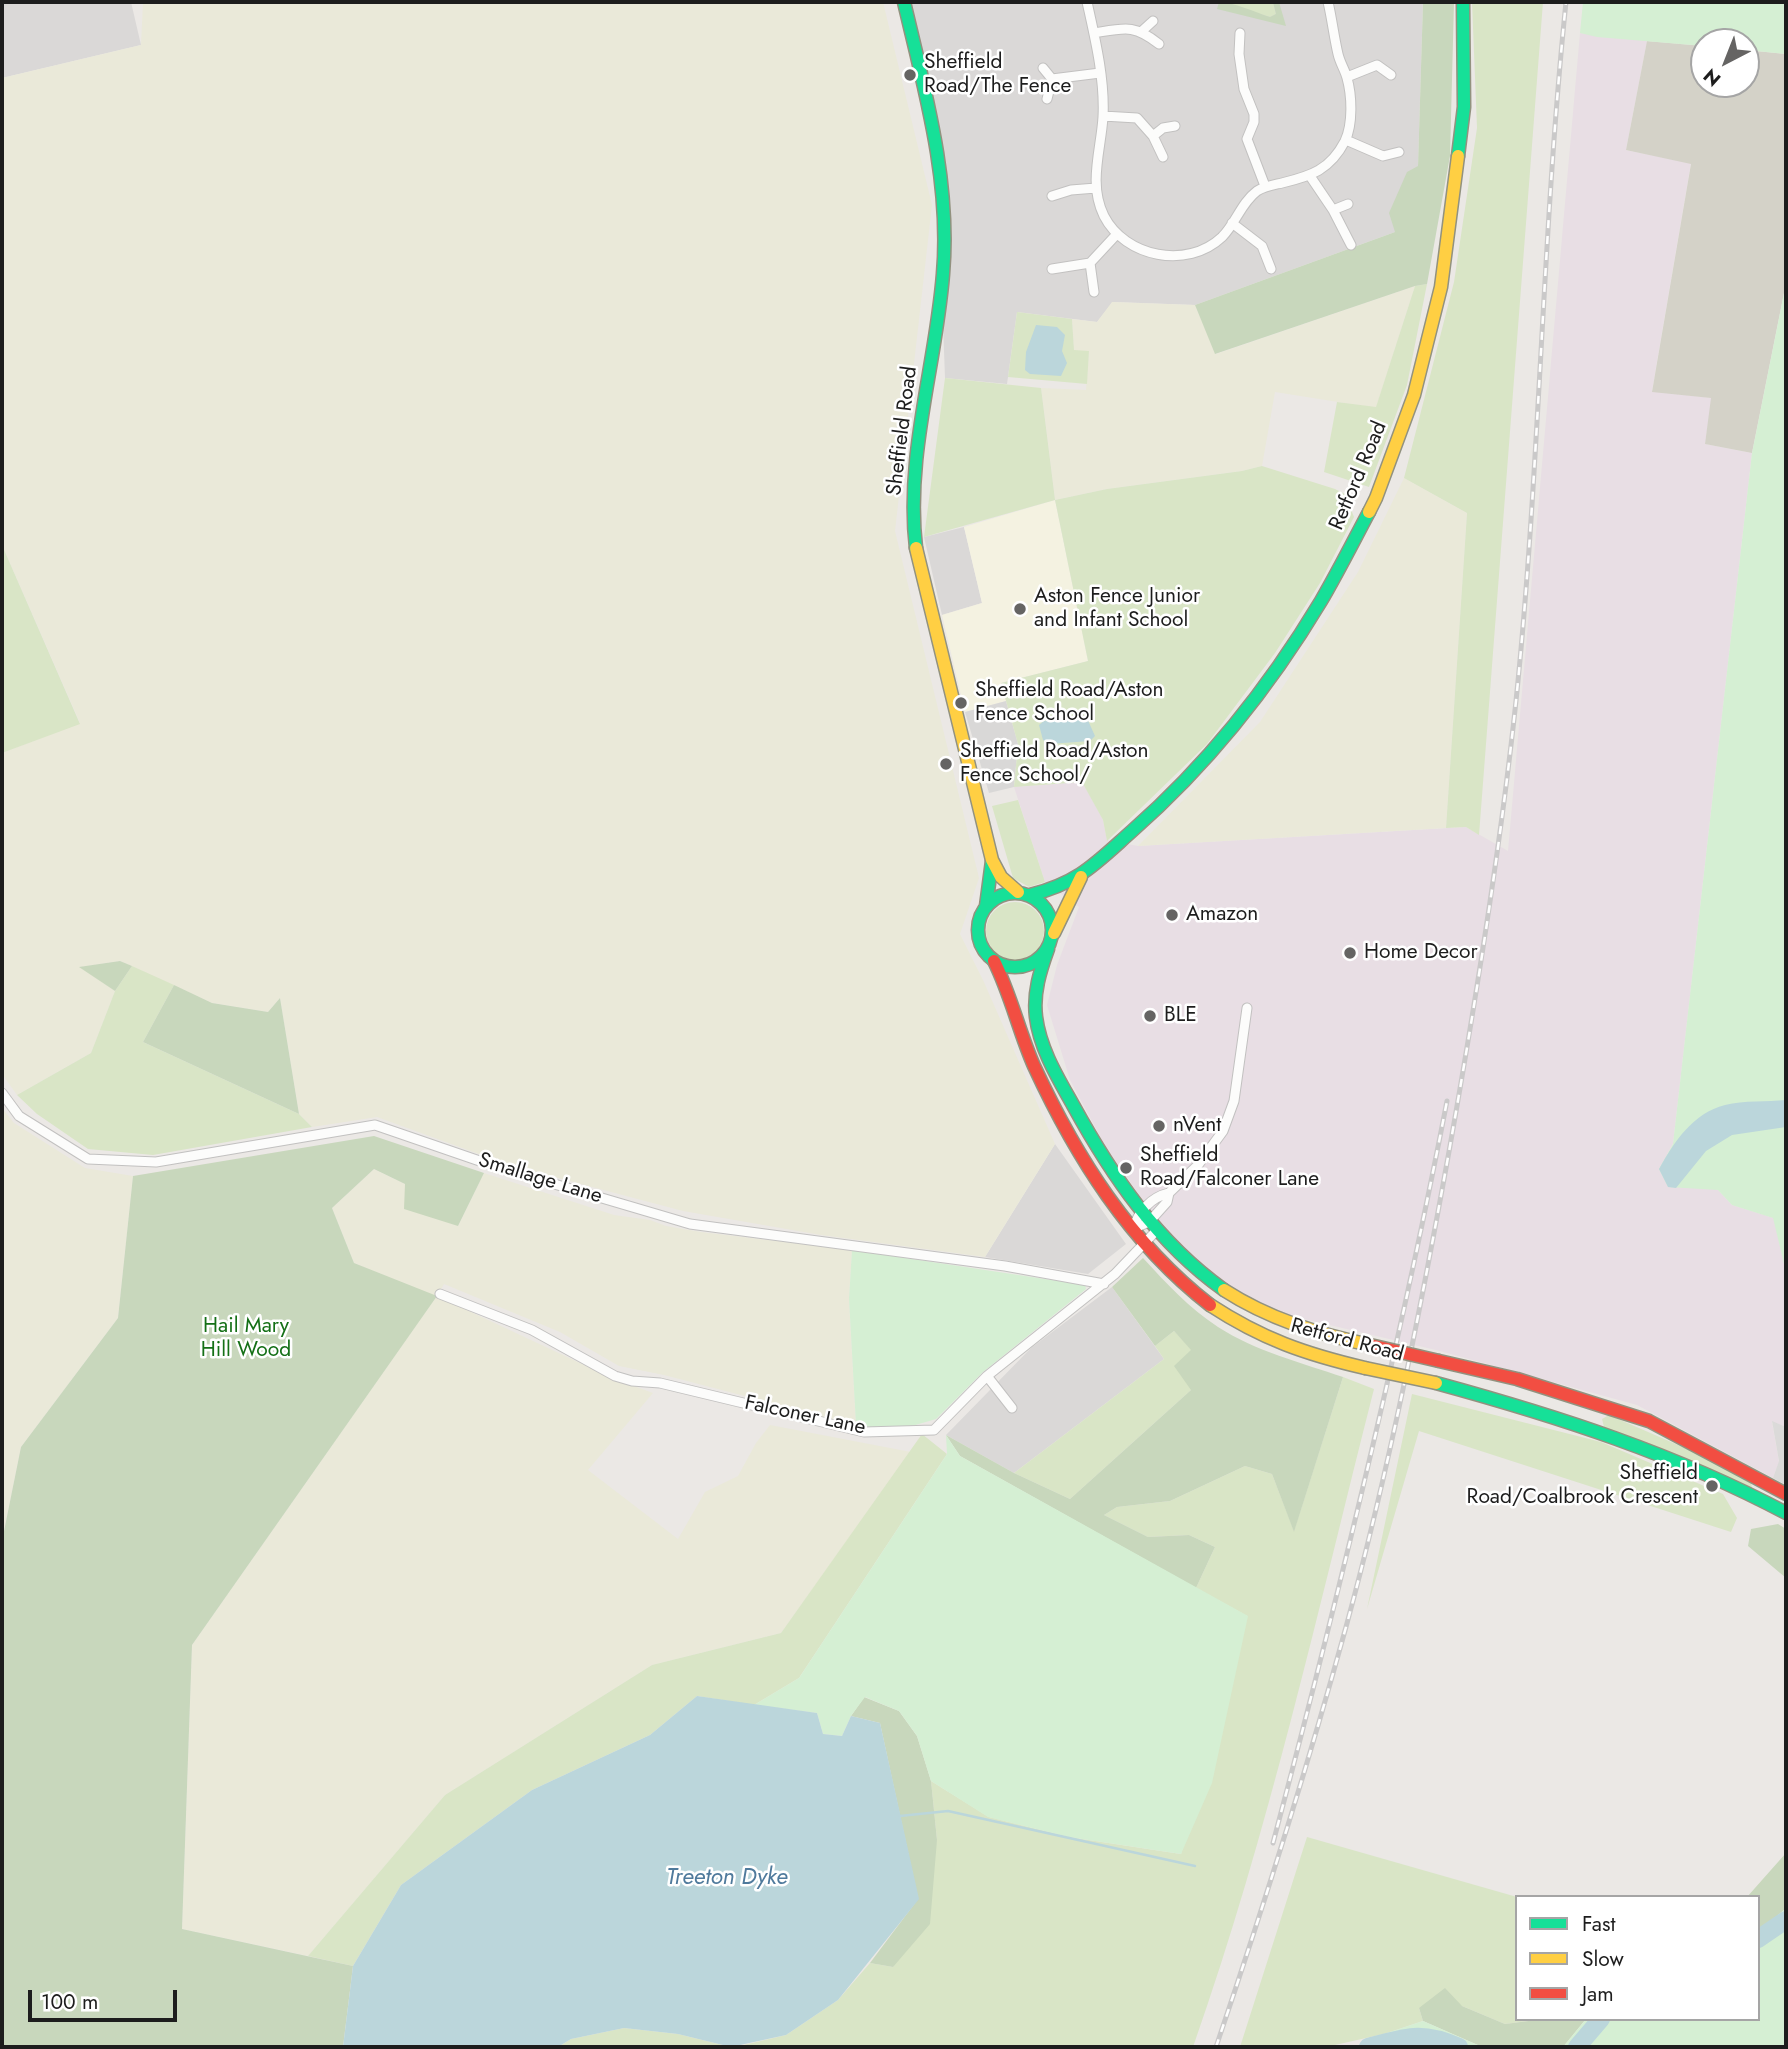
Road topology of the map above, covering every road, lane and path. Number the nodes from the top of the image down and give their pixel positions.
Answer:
1 (904, 2) edge
2 (1087, 2) edge
3 (1328, 2) edge
4 (1463, 2) edge
5 (1153, 22) dead end
6 (1142, 31) junction
7 (1094, 33) junction
8 (1240, 33) dead end
9 (1159, 44) dead end
10 (1043, 68) dead end
11 (1100, 73) junction
12 (1391, 75) dead end
13 (1347, 77) junction
14 (1052, 79) junction
15 (1047, 99) dead end
16 (1103, 116) junction
17 (1175, 126) dead end
18 (1153, 136) junction
19 (1346, 139) junction
20 (1399, 152) dead end
21 (1163, 158) dead end
22 (1310, 177) junction
23 (1265, 186) junction
24 (1096, 188) junction
25 (1052, 196) dead end
26 (1348, 204) dead end
27 (1333, 210) junction
28 (1232, 223) junction
29 (1116, 235) junction
30 (1351, 246) dead end
31 (1090, 263) junction
32 (1052, 269) dead end
33 (1271, 269) dead end
34 (1094, 292) dead end
35 (992, 860) junction
36 (1083, 875) junction
37 (1024, 894) junction
38 (986, 906) junction
39 (1050, 943) junction
40 (994, 961) junction
41 (1247, 1008) dead end
42 (2, 1093) edge
43 (1149, 1221) junction
44 (1133, 1228) junction
45 (1144, 1242) junction
46 (1104, 1284) junction
47 (440, 1293) dead end
48 (987, 1377) junction
49 (1012, 1408) dead end
50 (1786, 1494) edge
51 (1786, 1513) edge

1 - 35 main road, Sheffield Road
2 - 7 street
3 - 13 street
4 - 36 main road, Retford Road
5 - 6 street
6 - 7 street
6 - 9 street
7 - 11 street
8 - 23 street
10 - 14 street
11 - 14 street
11 - 16 street
12 - 13 street
13 - 19 street
14 - 15 street
16 - 18 street
16 - 24 street
17 - 18 street
18 - 21 street
19 - 20 street
19 - 22 street
22 - 23 street
22 - 27 street
23 - 28 street
24 - 25 street
24 - 29 street
26 - 27 street
27 - 30 street
28 - 29 street
28 - 33 street
29 - 31 street
31 - 32 street
31 - 34 street
35 - 37 main road, Sheffield Road
35 - 38 main road, Sheffield Road
36 - 37 main road, Retford Road
36 - 39 main road, Retford Road
37 - 38 main road
37 - 39 main road
38 - 40 main road
39 - 40 main road
39 - 43 main road, Retford Road
40 - 44 main road, Retford Road
41 - 43 street, Falconer Lane
42 - 46 street, Smallage Lane
43 - 44 street
43 - 45 street, Falconer Lane
43 - 50 main road, Retford Road, bridge
44 - 45 main road, Retford Road
45 - 46 street, Falconer Lane
45 - 51 main road, Retford Road, bridge
46 - 48 street, Falconer Lane
47 - 48 street, Falconer Lane
48 - 49 street

